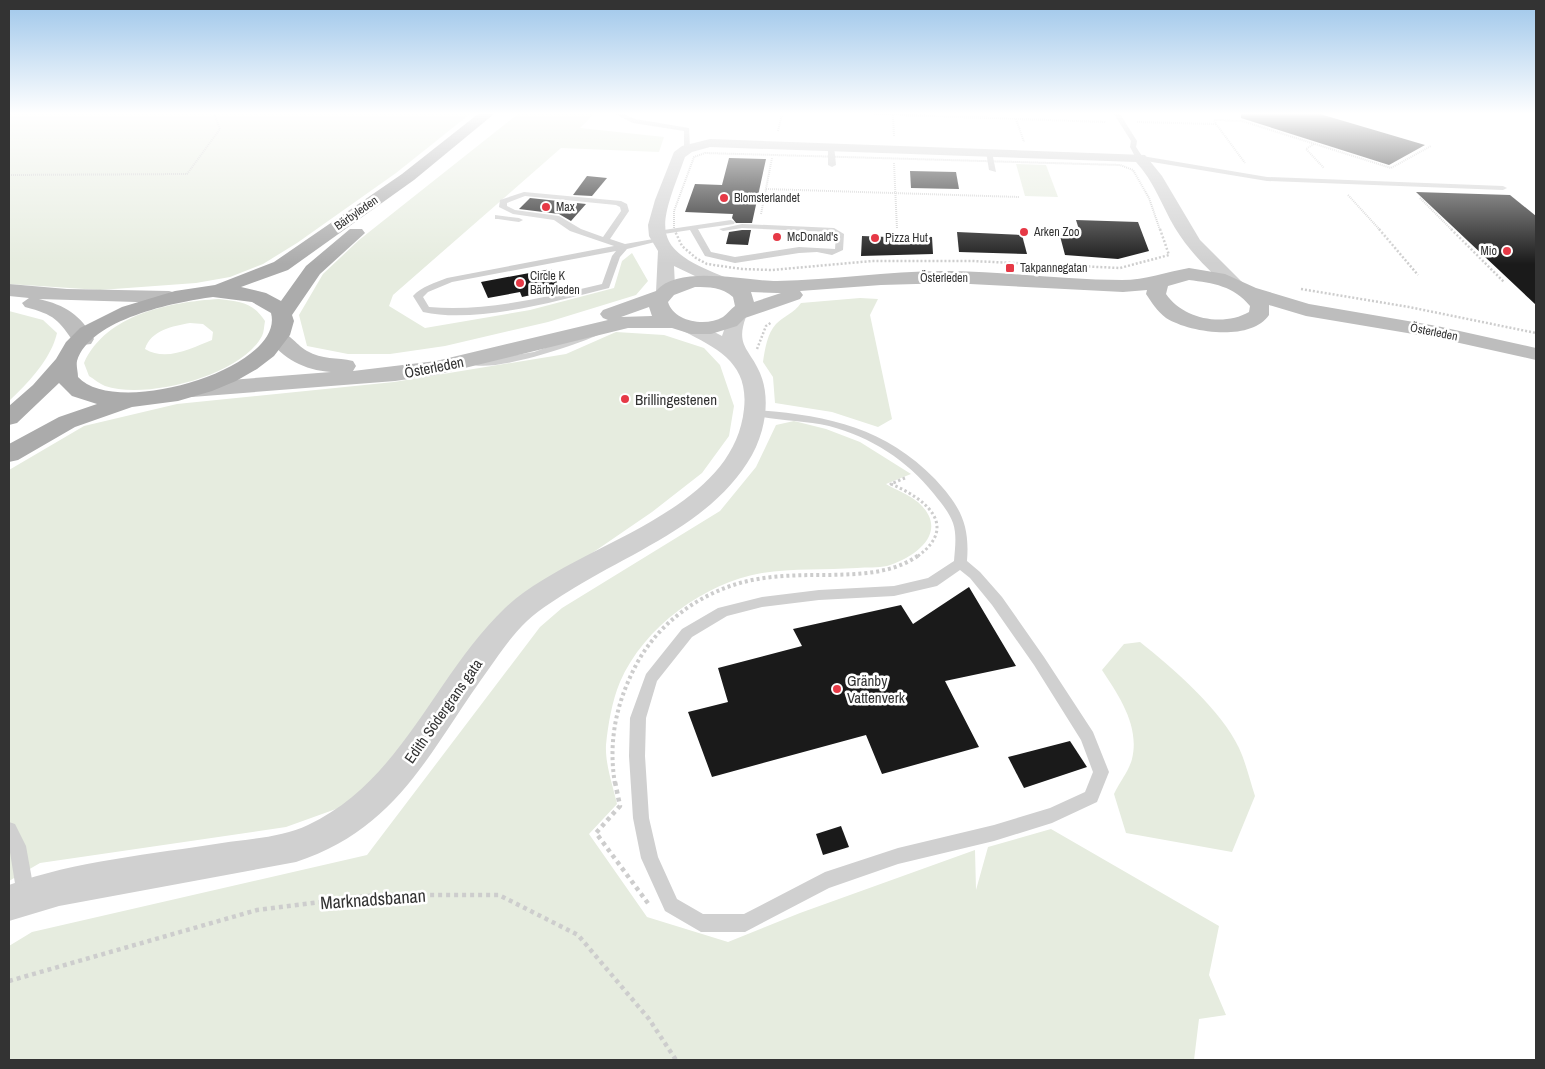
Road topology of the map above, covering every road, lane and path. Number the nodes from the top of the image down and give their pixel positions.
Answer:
1 (194, 164) edge
2 (427, 164) edge
3 (445, 164) edge
4 (676, 164) edge
5 (691, 164) edge
6 (770, 164) edge
7 (894, 164) edge
8 (1067, 164) edge
9 (1146, 164) edge
10 (1176, 164) edge
11 (1246, 164) edge
12 (1320, 164) edge
13 (1377, 164) edge
14 (1398, 164) edge
15 (1390, 168) junction
16 (1250, 169) dead end
17 (9, 175) edge
18 (1336, 182) junction
19 (1406, 184) junction
20 (1503, 188) dead end
21 (766, 189) junction
22 (896, 193) junction
23 (1019, 197) dead end
24 (498, 217) dead end
25 (757, 217) joint
26 (681, 222) dead end
27 (674, 226) junction
28 (693, 228) junction
29 (723, 228) dead end
30 (897, 229) dead end
31 (580, 232) junction
32 (1189, 237) junction
33 (606, 239) junction
34 (661, 241) junction
35 (624, 247) junction
36 (1418, 275) dead end
37 (1167, 279) junction
38 (1504, 282) dead end
39 (727, 284) junction
40 (1242, 288) junction
41 (1296, 288) dead end
42 (9, 290) edge
43 (213, 291) junction
44 (663, 294) junction
45 (169, 297) junction
46 (9, 299) edge
47 (1164, 306) junction
48 (282, 314) junction
49 (1332, 314) junction
50 (739, 315) junction
51 (1251, 321) junction
52 (681, 325) junction
53 (1536, 333) edge
54 (278, 337) junction
55 (83, 339) junction
56 (1536, 354) edge
57 (741, 361) junction
58 (66, 362) junction
59 (192, 390) junction
60 (132, 400) junction
61 (757, 413) junction
62 (9, 418) edge
63 (9, 454) edge
64 (921, 470) junction
65 (960, 563) junction
66 (9, 830) edge
67 (17, 899) edge
68 (671, 905) junction
69 (9, 981) edge
70 (676, 1060) edge

1 - 17 path
2 - 43 main road, Bärbyleden
3 - 48 main road, Bärbyleden
4 - 34 street
5 - 27 path
6 - 21 path
7 - 22 path
8 - 27 path
9 - 32 street
10 - 18 lane
11 - 16 path
12 - 18 path
13 - 15 path
14 - 15 path
15 - 19 path
18 - 19 lane
18 - 36 path
19 - 20 lane
19 - 38 path
21 - 22 path
21 - 25 path
22 - 23 path
22 - 30 path
24 - 31 lane
25 - 28 lane
26 - 27 path
27 - 28 lane
27 - 34 lane
28 - 29 lane
31 - 33 lane
31 - 33 lane
32 - 37 street
32 - 40 street
33 - 35 lane
34 - 35 lane
34 - 39 street
34 - 44 street
35 - 35 lane
37 - 39 main road, Österleden
37 - 40 main road, Österleden
37 - 47 main road
39 - 44 main road, Österleden
39 - 50 main road
40 - 49 main road, Österleden
40 - 51 main road
41 - 53 path
42 - 45 main road
43 - 45 main road
43 - 48 main road
44 - 52 main road
44 - 54 main road, Österleden
45 - 55 main road
46 - 55 main road
47 - 50 main road, Österleden
47 - 51 main road, Österleden
48 - 54 main road
49 - 51 main road, Österleden
49 - 56 main road, Österleden
50 - 52 main road, Österleden
50 - 57 street
52 - 57 street
52 - 59 main road, Österleden
54 - 59 main road
55 - 58 main road
57 - 61 street
58 - 60 main road
58 - 62 main road
59 - 60 main road
60 - 63 main road
61 - 64 lane
61 - 67 street, Edith Södergrans gata
64 - 65 lane
64 - 68 path
65 - 68 lane
65 - 68 lane
66 - 67 lane
69 - 70 path, Marknadsbanan

